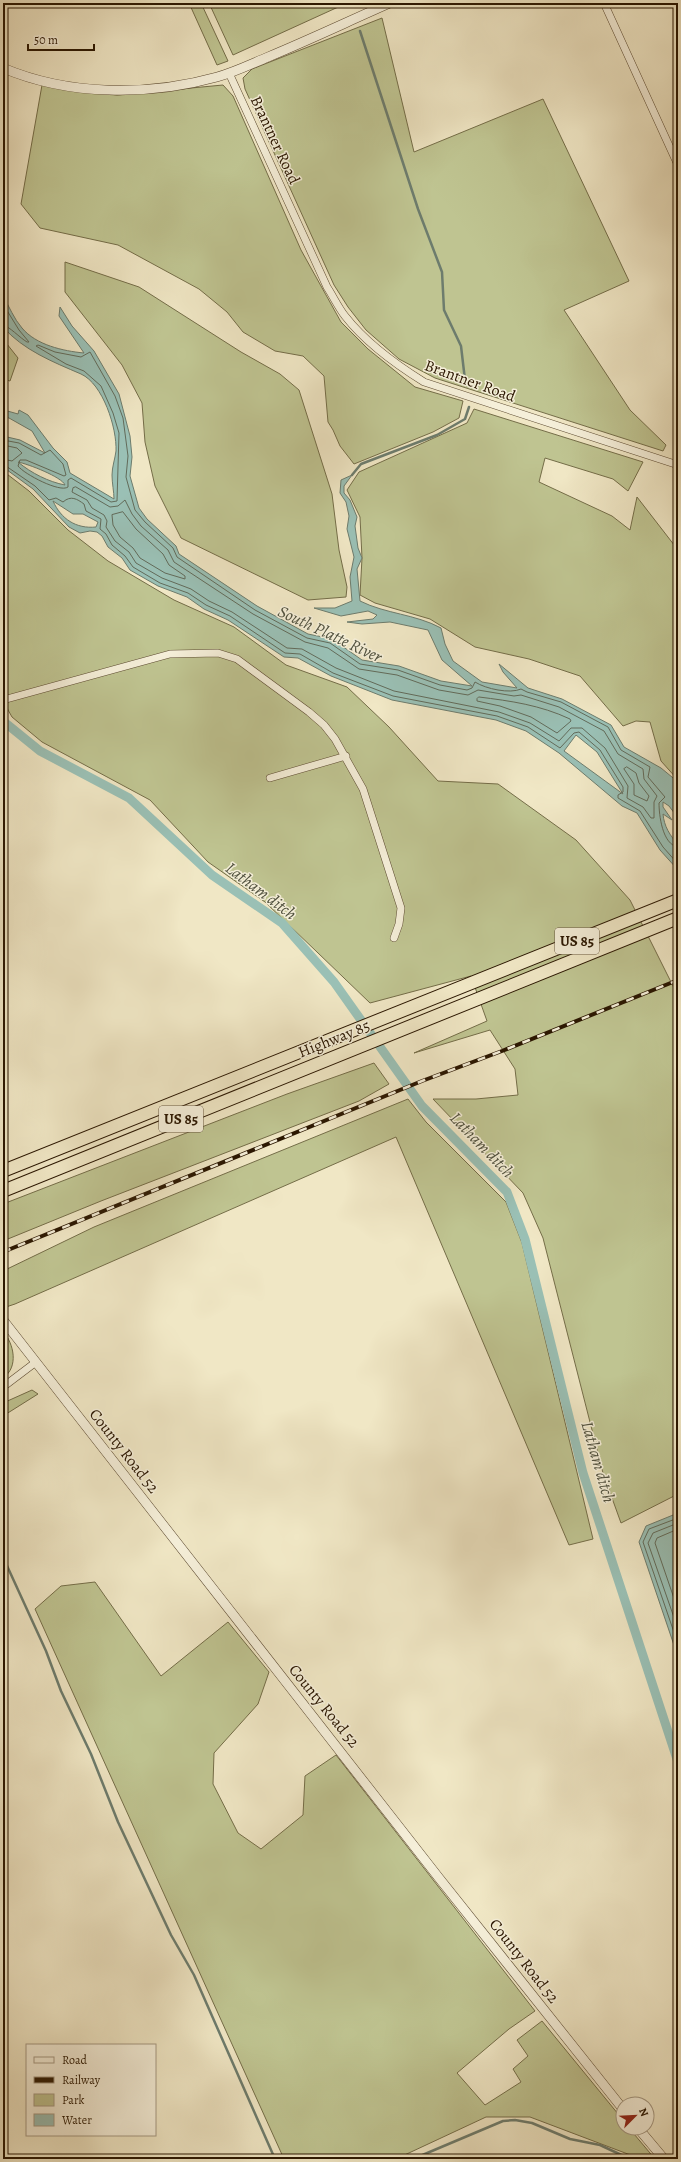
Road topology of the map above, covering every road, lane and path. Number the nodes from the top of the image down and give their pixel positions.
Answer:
1 (390, 3) edge
2 (604, 3) edge
3 (3, 68) edge
4 (229, 73) junction
5 (678, 164) edge
6 (678, 465) edge
7 (4, 699) edge
8 (346, 756) junction
9 (270, 778) dead end
10 (678, 900) edge
11 (678, 918) edge
12 (394, 938) dead end
13 (3, 1171) edge
14 (3, 1191) edge
15 (3, 1320) edge
16 (36, 1362) junction
17 (3, 1387) edge
18 (615, 2099) edge
19 (645, 2136) edge
20 (664, 2159) edge

1 - 4 street
2 - 5 street
3 - 4 street
4 - 6 street, Brantner Road
7 - 8 street
8 - 9 street
8 - 12 street
10 - 13 highway, Highway 85 / US 85
11 - 14 highway, Highway 85 / US 85
15 - 16 street, County Road 52
16 - 17 street
16 - 18 street, County Road 52
19 - 20 street

